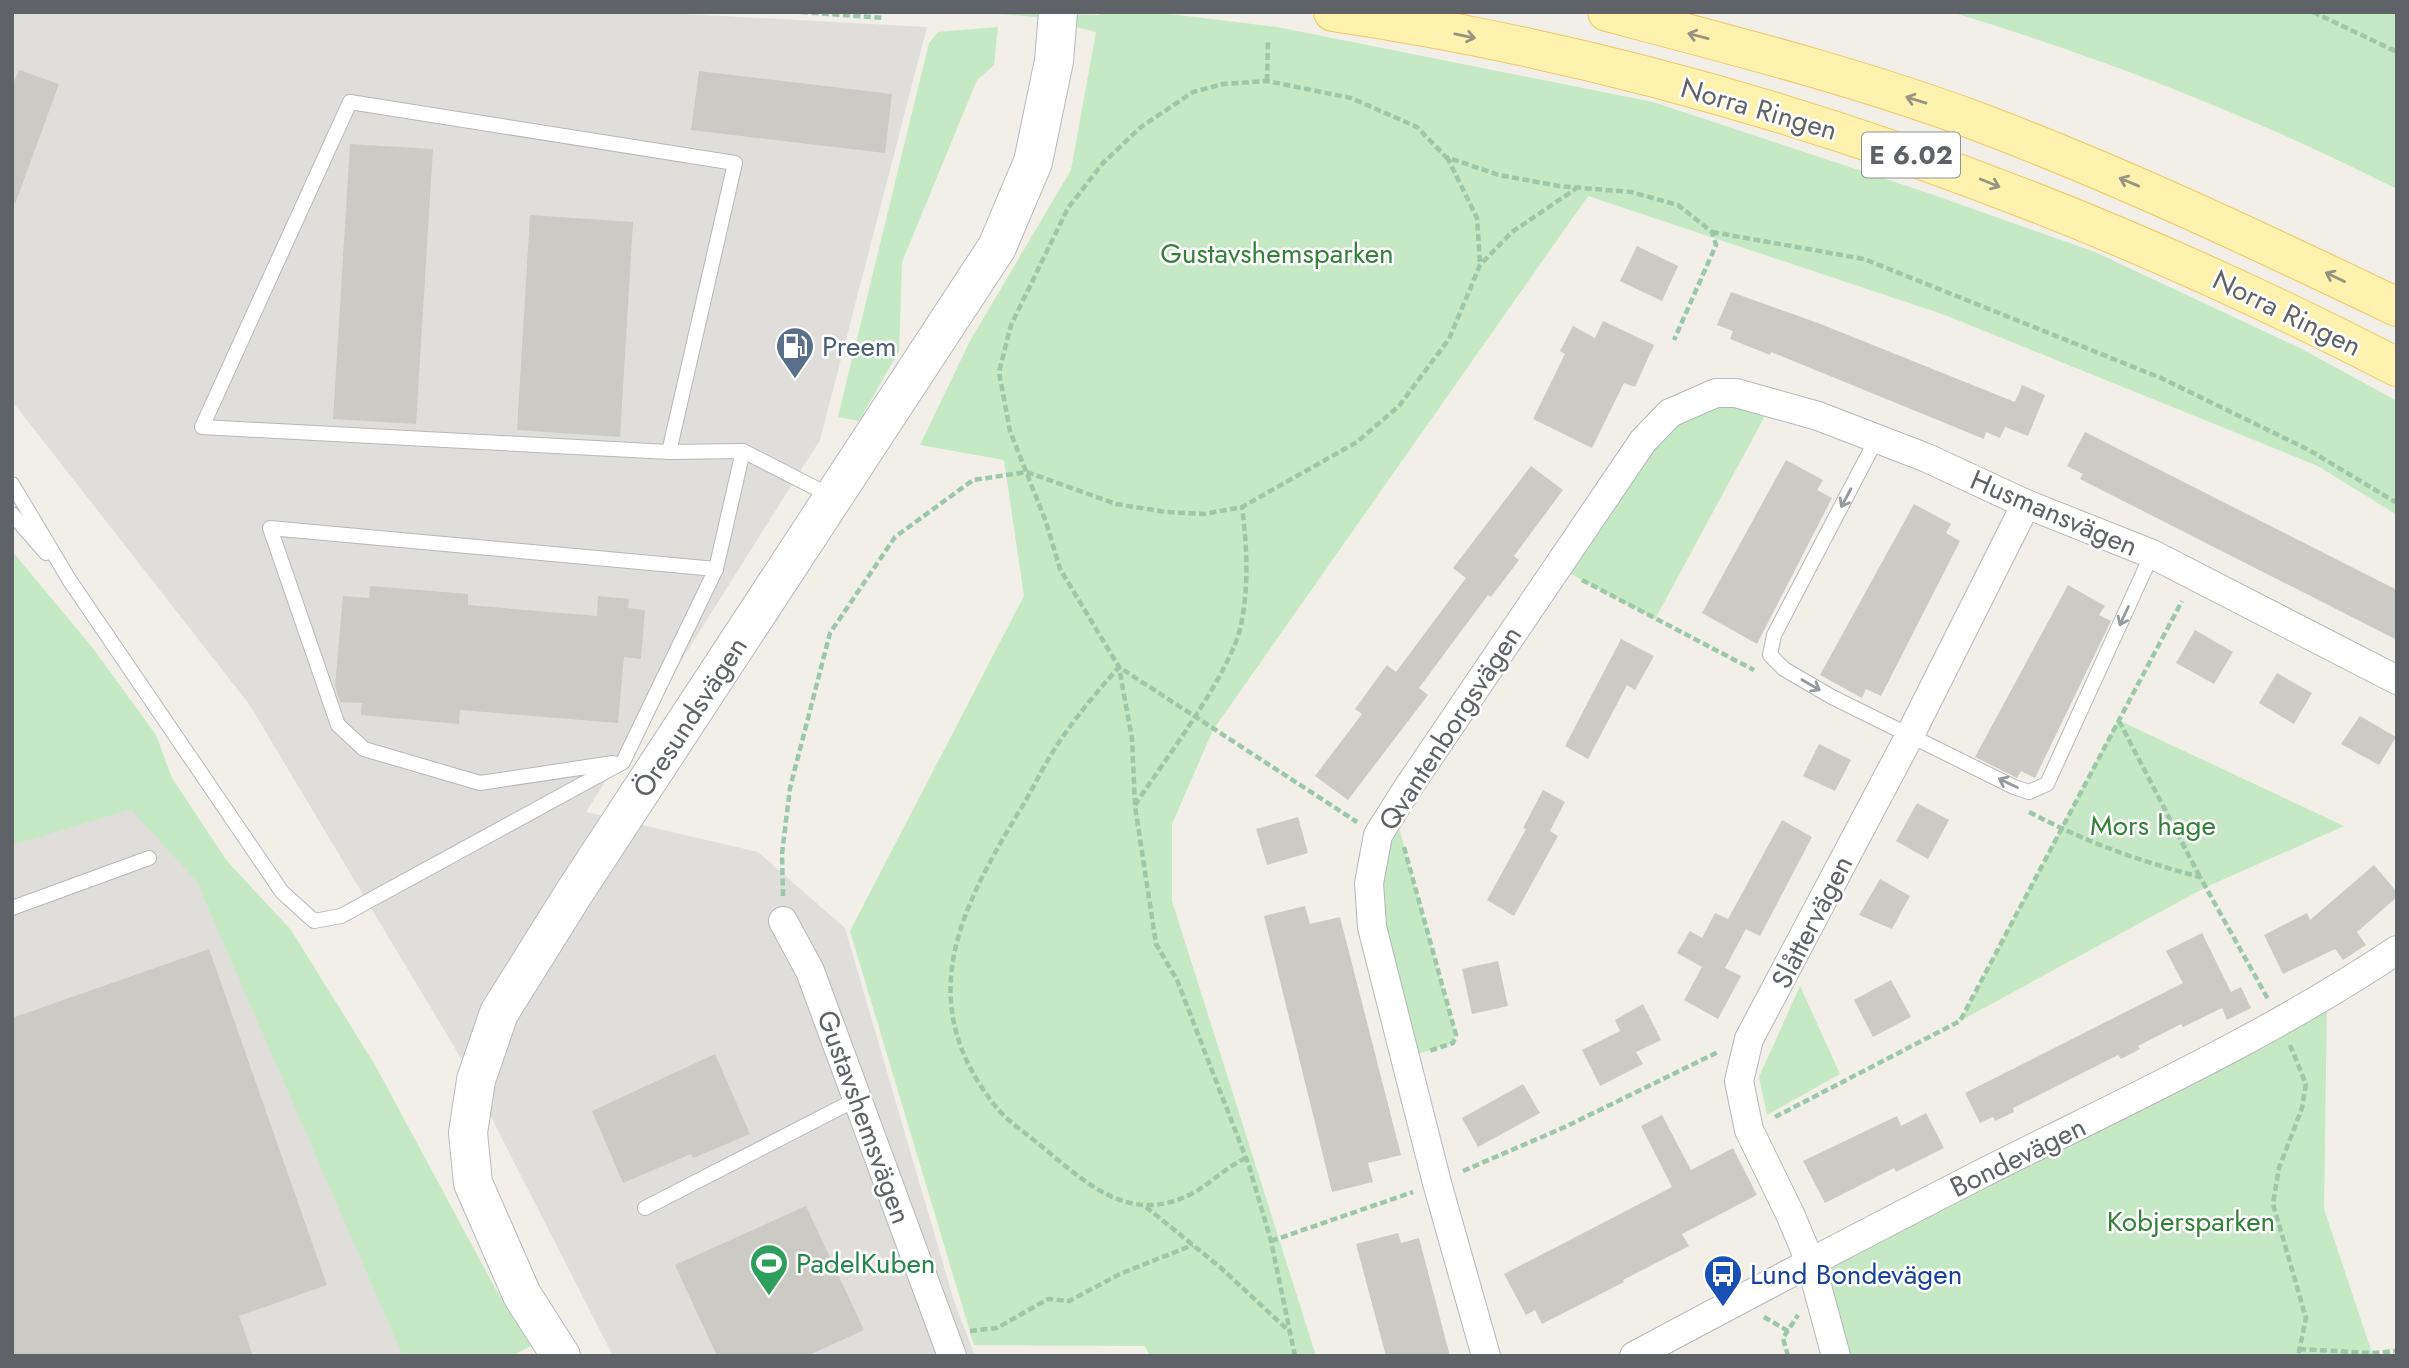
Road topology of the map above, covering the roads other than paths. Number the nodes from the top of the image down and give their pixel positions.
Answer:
1 (1035, 12) edge
2 (1058, 12) edge
3 (1333, 12) edge
4 (1608, 12) edge
5 (1046, 96) junction
6 (2397, 307) edge
7 (2397, 367) edge
8 (1695, 400) joint
9 (1877, 438) junction
10 (743, 451) junction
11 (669, 452) junction
12 (12, 484) edge
13 (833, 497) junction
14 (2026, 504) junction
15 (12, 514) edge
16 (2152, 554) junction
17 (716, 569) junction
18 (71, 581) junction
19 (2397, 680) edge
20 (1909, 737) junction
21 (623, 762) junction
22 (149, 858) dead end
23 (12, 908) edge
24 (783, 921) road end
25 (2397, 950) edge
26 (857, 1099) junction
27 (645, 1208) dead end
28 (1811, 1264) junction
29 (949, 1347) edge
30 (561, 1356) edge
31 (1486, 1356) edge
32 (1634, 1356) edge
33 (1836, 1356) edge

1 - 5 street, Öresundsvägen
2 - 5 street, Öresundsvägen
3 -> 7 main road, Norra Ringen / E 6.02
6 -> 4 main road, Norra Ringen / E 6.02
5 - 13 street, Öresundsvägen
8 - 9 street, Husmansvägen
8 - 31 street, Qvantenborgsvägen
9 - 14 street, Husmansvägen
9 -> 20 lane
10 - 11 lane
10 - 13 lane
10 - 17 lane
11 - 11 lane
12 - 18 lane
13 - 30 street, Öresundsvägen
14 - 16 street, Husmansvägen
14 - 20 street, Slåttervägen
15 - 18 lane
16 - 19 street, Husmansvägen
16 -> 20 lane
17 - 21 lane
17 - 21 lane
18 - 21 lane
20 - 28 street, Slåttervägen
22 - 23 lane
24 - 26 street, Gustavshemsvägen
25 - 28 street, Bondevägen
26 - 27 lane
26 - 29 street, Gustavshemsvägen
28 - 32 street, Bondevägen
28 - 33 street, Slåttervägen

